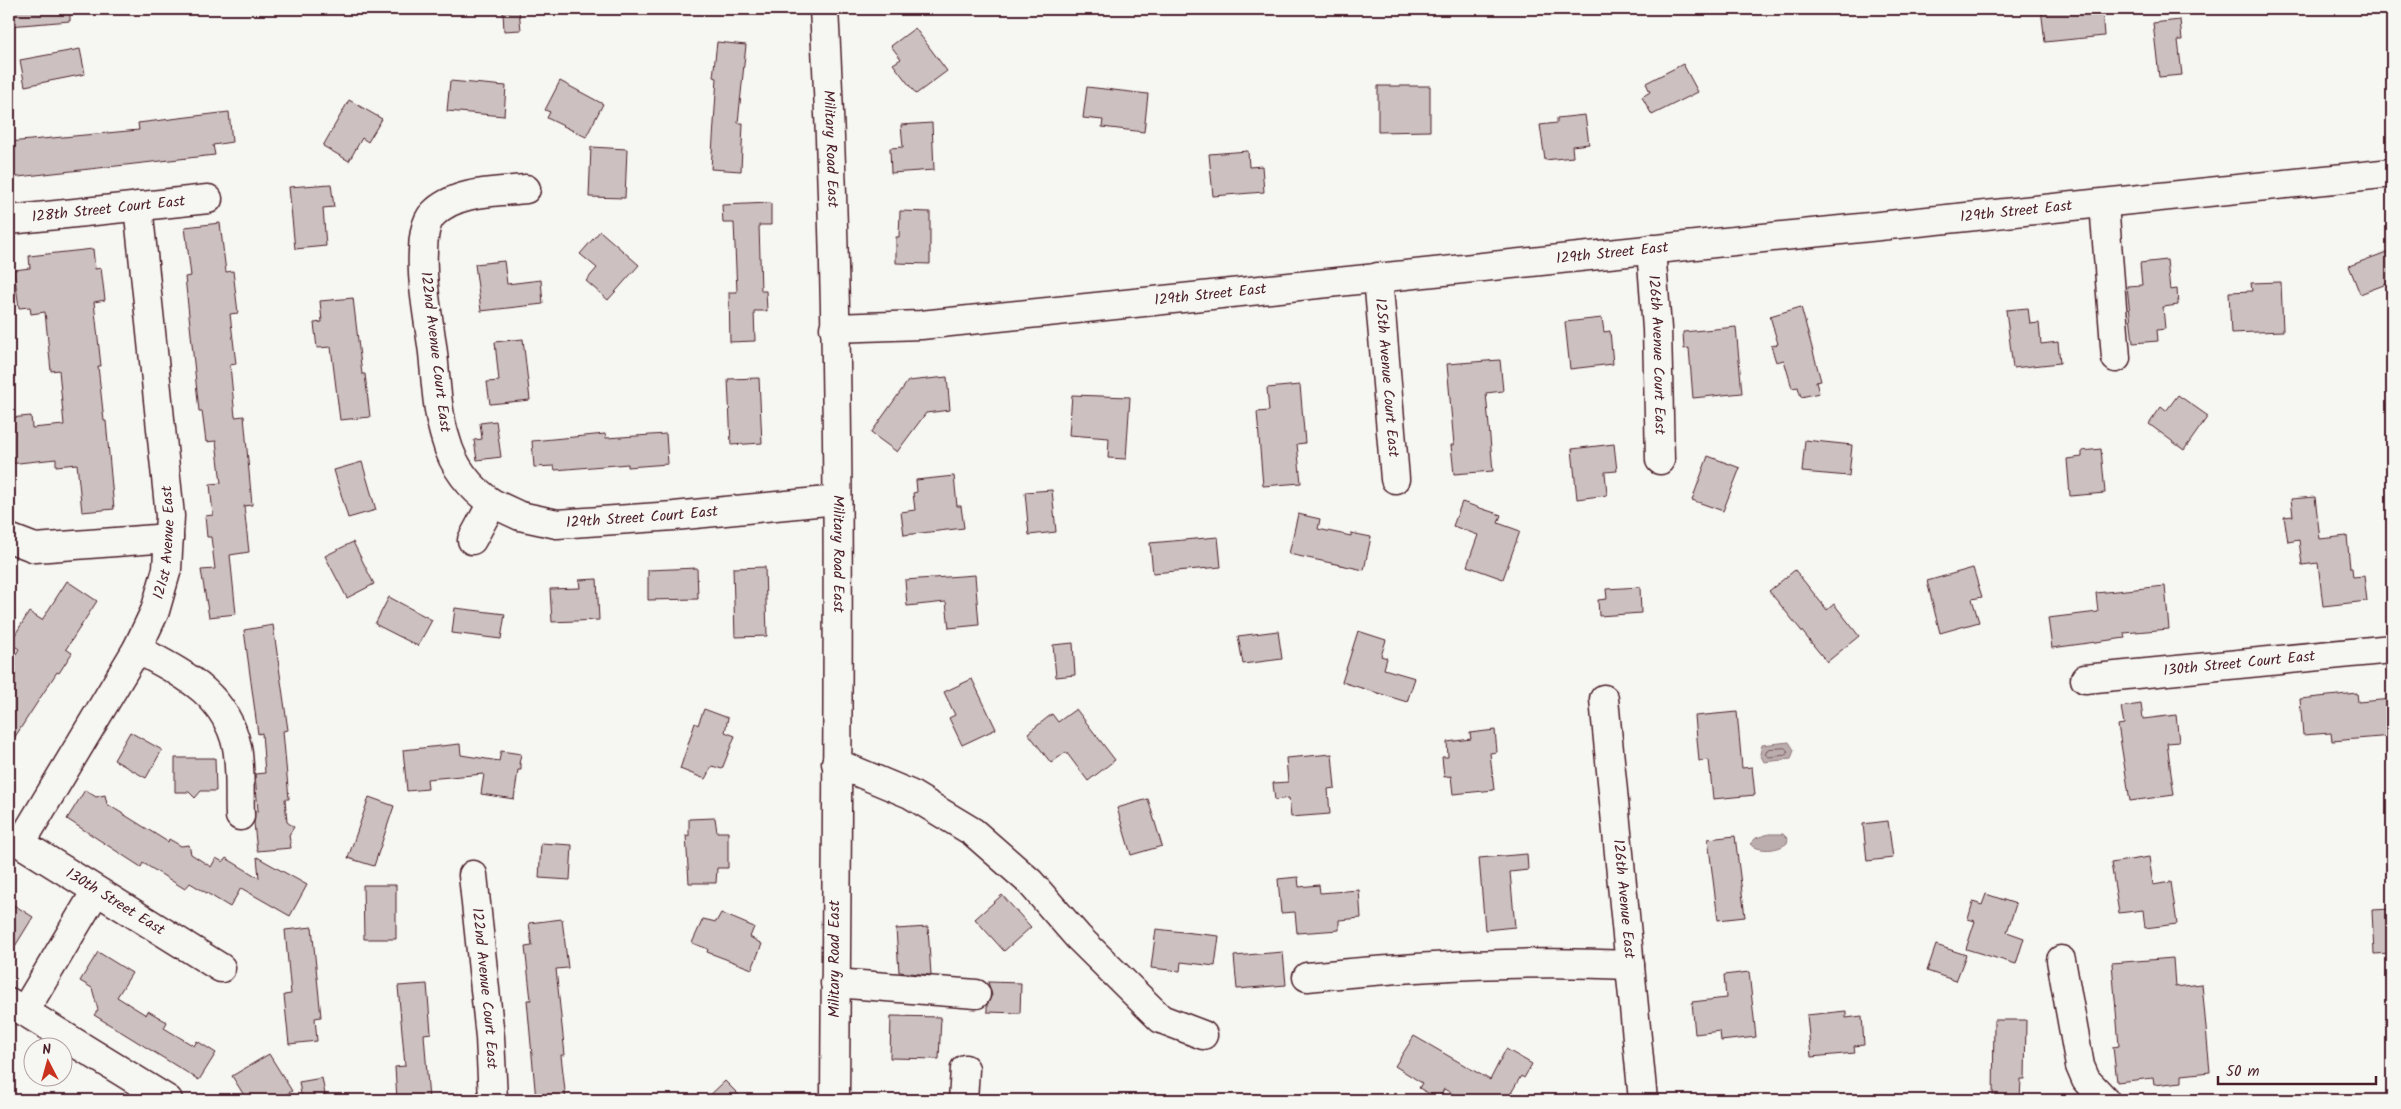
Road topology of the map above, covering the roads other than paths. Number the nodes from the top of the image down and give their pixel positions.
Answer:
1 (824, 9) edge
2 (2392, 173) edge
3 (526, 189) dead end
4 (208, 199) dead end
5 (2104, 204) junction
6 (138, 206) junction
7 (9, 220) edge
8 (1652, 249) junction
9 (1378, 277) junction
10 (834, 328) junction
11 (2116, 358) dead end
12 (1660, 460) dead end
13 (1395, 479) dead end
14 (837, 500) junction
15 (492, 503) junction
16 (9, 538) edge
17 (170, 538) junction
18 (472, 540) dead end
19 (137, 649) junction
20 (2392, 649) edge
21 (2085, 678) dead end
22 (1604, 699) dead end
23 (836, 763) junction
24 (240, 816) dead end
25 (15, 840) edge
26 (473, 875) dead end
27 (96, 891) junction
28 (2062, 960) dead end
29 (1630, 965) junction
30 (221, 968) dead end
31 (1307, 978) dead end
32 (835, 983) junction
33 (976, 994) dead end
34 (17, 1007) edge
35 (1203, 1035) dead end
36 (965, 1069) dead end
37 (168, 1100) edge
38 (493, 1100) edge
39 (835, 1100) edge
40 (963, 1100) edge
41 (1642, 1100) edge
42 (2105, 1100) edge

1 - 10 street, Military Road East
2 - 5 street, 129th Street East
3 - 15 street, 122nd Avenue Court East
4 - 6 street, 128th Street Court East
5 - 8 street, 129th Street East
5 - 11 street
6 - 7 street, 128th Street Court East
6 - 17 street, 121st Avenue East
8 - 9 street, 129th Street East
8 - 12 street, 126th Avenue Court East
9 - 10 street, 129th Street East
9 - 13 street, 125th Avenue Court East
10 - 14 street, Military Road East
14 - 15 street, 129th Street Court East
14 - 23 street, Military Road East
15 - 18 street
16 - 17 street
17 - 19 street, 121st Avenue East
19 - 24 street
19 - 25 street, 121st Avenue East
20 - 21 street, 130th Street Court East
22 - 29 street, 126th Avenue East
23 - 32 street, Military Road East
23 - 35 street
25 - 27 street, 130th Street East
26 - 38 street, 122nd Avenue Court East
27 - 30 street, 130th Street East
27 - 34 street
28 - 42 street
29 - 31 street
29 - 41 street, 126th Avenue East
32 - 33 street
32 - 39 street, Military Road East
34 - 37 street
36 - 40 street

